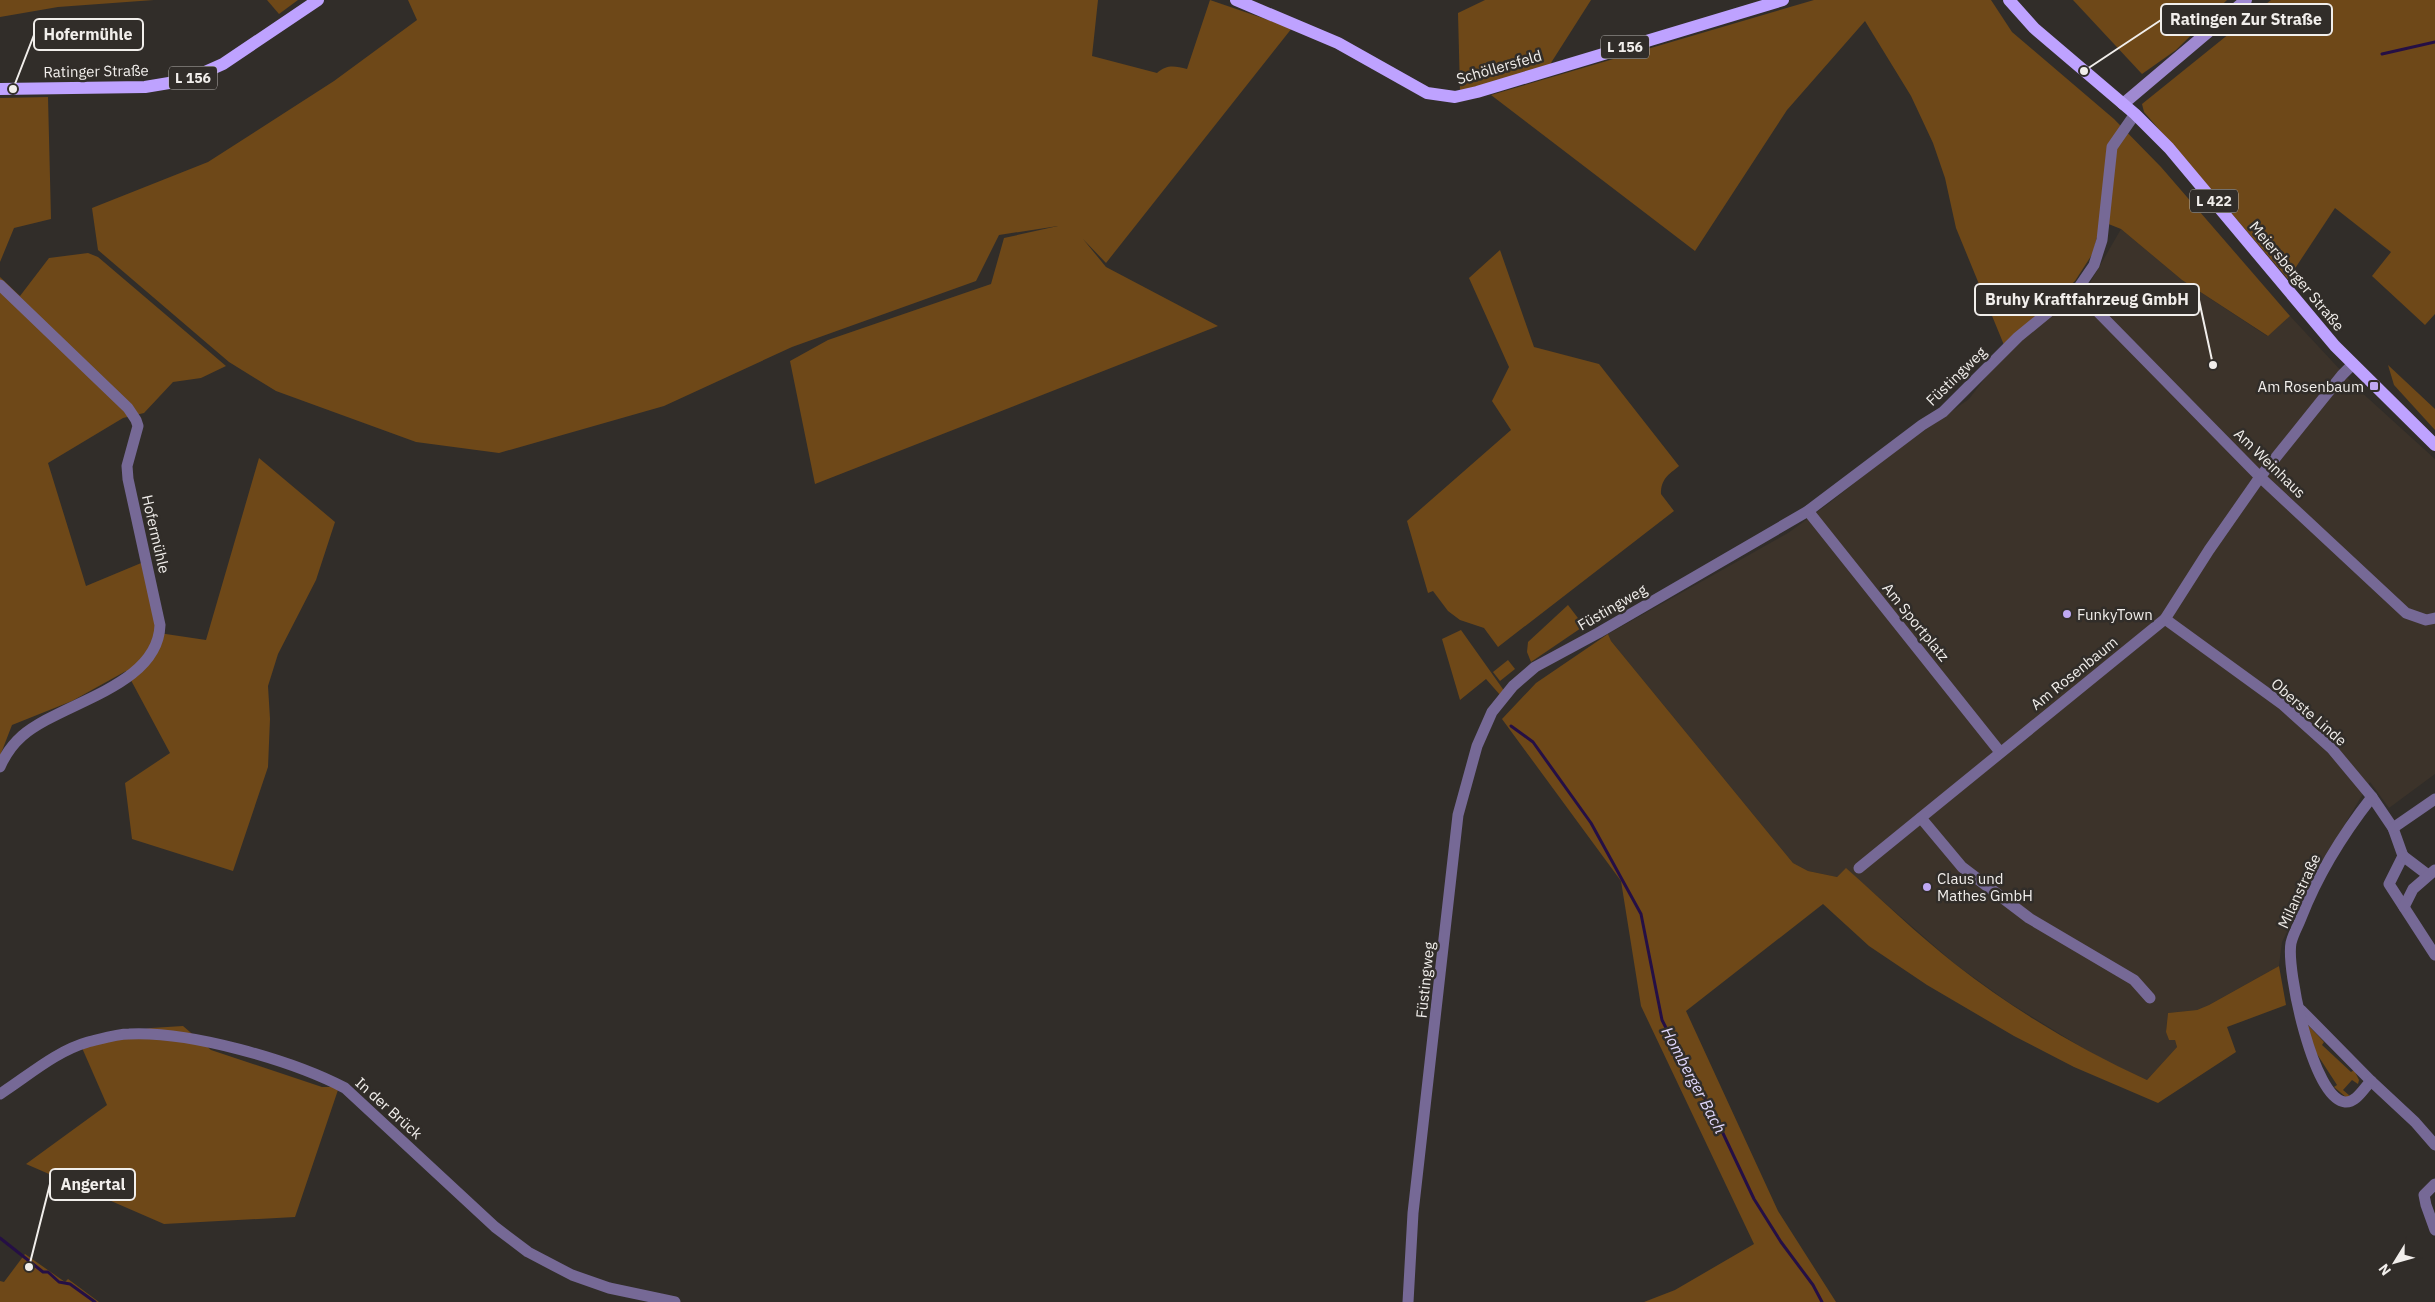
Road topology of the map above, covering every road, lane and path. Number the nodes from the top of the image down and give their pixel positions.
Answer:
1 (318, 0) edge
2 (1236, 0) edge
3 (1783, 0) edge
4 (2009, 0) edge
5 (2246, 0) edge
6 (0, 89) edge
7 (2124, 104) junction
8 (2135, 114) junction
9 (0, 285) edge
10 (2095, 309) dead end
11 (2352, 365) junction
12 (2435, 445) edge
13 (2260, 477) junction
14 (1808, 511) junction
15 (2435, 618) edge
16 (2165, 619) junction
17 (2000, 752) junction
18 (0, 767) edge
19 (2372, 797) junction
20 (2435, 799) edge
21 (1921, 818) junction
22 (2393, 828) junction
23 (2403, 856) junction
24 (1859, 868) dead end
25 (2432, 872) edge
26 (2404, 907) junction
27 (2435, 955) edge
28 (2150, 998) dead end
29 (2300, 1008) junction
30 (2371, 1081) junction
31 (0, 1094) edge
32 (2435, 1145) edge
33 (2435, 1184) edge
34 (2435, 1230) edge
35 (674, 1302) edge
36 (1408, 1302) edge

1 - 6 main road, Ratinger Straße / L 156
2 - 3 main road, Schöllersfeld / L 156
4 - 7 main road, Meiersberger Straße / L 422
5 - 7 main road
7 - 8 main road, Meiersberger Straße / L 422
8 - 11 main road, Meiersberger Straße / L 422
8 - 14 street, Füstingweg
9 - 18 street, Hofermühle
10 - 13 street, Am Weinhaus
11 - 12 main road, Meiersberger Straße / L 422
11 - 13 street, Am Rosenbaum
13 - 15 street, Am Weinhaus
13 - 16 street, Am Rosenbaum
14 - 17 street, Am Sportplatz
14 - 36 street, Füstingweg
16 - 17 street, Am Rosenbaum
16 - 19 street, Oberste Linde
17 - 21 street, Am Rosenbaum
19 - 22 street, Oberste Linde
19 - 29 street, Milanstraße
20 - 22 street
21 - 24 street, Am Rosenbaum
21 - 28 street
22 - 23 street, Oberste Linde
23 - 25 street
23 - 26 street
25 - 26 street
26 - 27 street
29 - 30 street
29 - 30 street, Milanstraße
30 - 32 street
31 - 35 street, In der Brück
33 - 34 street

